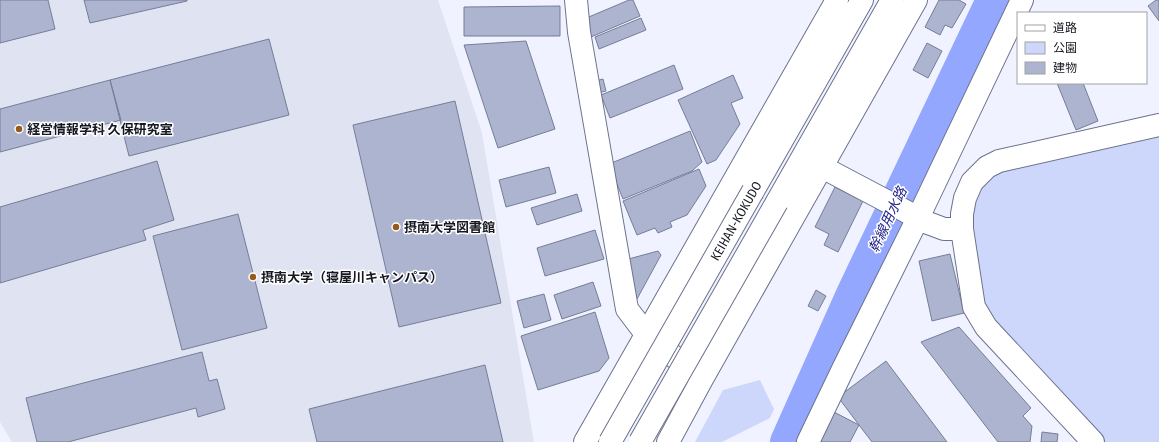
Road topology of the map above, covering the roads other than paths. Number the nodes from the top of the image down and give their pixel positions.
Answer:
1 (576, 0) edge
2 (837, 0) edge
3 (862, 0) edge
4 (892, 0) edge
5 (916, 0) edge
6 (1022, 0) edge
7 (1159, 125) edge
8 (822, 166) junction
9 (915, 216) junction
10 (962, 229) junction
11 (646, 334) junction
12 (702, 379) junction
13 (585, 442) edge
14 (610, 442) edge
15 (640, 442) edge
16 (668, 442) edge
17 (808, 442) edge
18 (1093, 442) edge

1 - 11 main road
2 - 11 main road
3 - 14 main road, KEIHAN-KOKUDO, bridge
4 - 15 main road, KEIHAN-KOKUDO, bridge
5 - 8 main road
6 - 9 main road
7 - 10 main road
8 - 9 main road
8 - 12 main road
9 - 10 main road
9 - 17 main road
10 - 18 main road
11 - 12 main road
11 - 13 main road
12 - 16 main road

